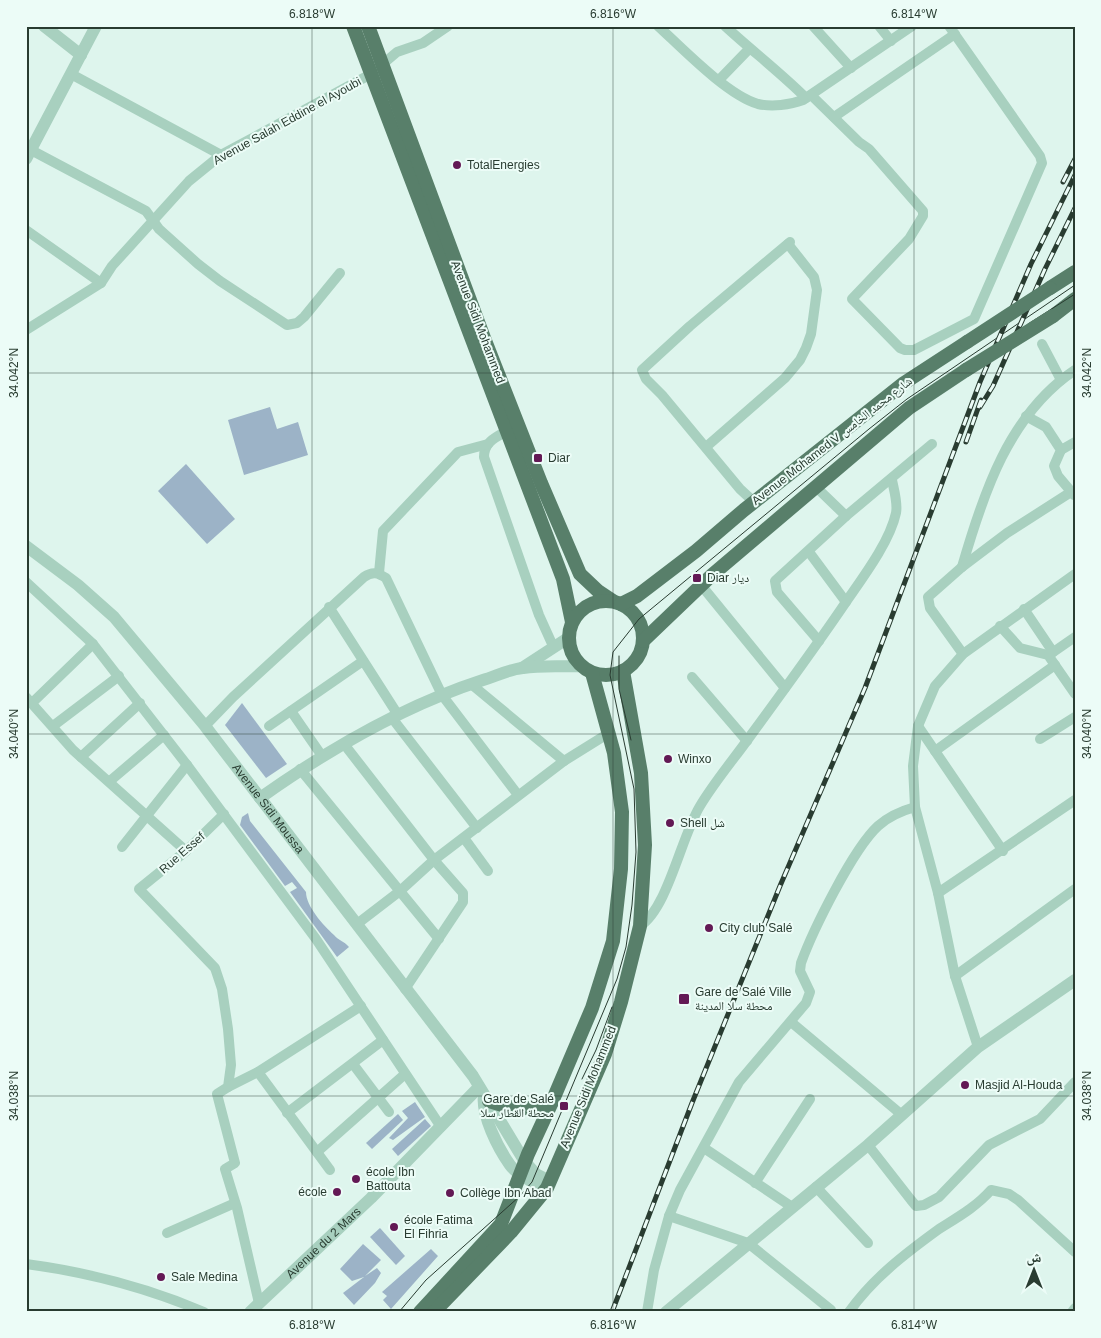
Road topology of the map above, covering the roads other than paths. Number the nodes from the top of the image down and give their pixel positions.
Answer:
1 (44, 26) edge
2 (96, 26) edge
3 (353, 26) edge
4 (368, 26) edge
5 (448, 26) edge
6 (658, 26) edge
7 (726, 26) edge
8 (813, 26) edge
9 (879, 26) edge
10 (912, 26) edge
11 (952, 30) edge
12 (891, 41) junction
13 (749, 49) junction
14 (81, 55) junction
15 (381, 65) junction
16 (851, 68) junction
17 (70, 74) junction
18 (370, 74) junction
19 (719, 80) junction
20 (809, 96) junction
21 (834, 117) junction
22 (29, 154) edge
23 (221, 155) junction
24 (154, 220) junction
25 (26, 230) edge
26 (1075, 272) edge
27 (340, 273) dead end
28 (101, 283) junction
29 (1075, 299) edge
30 (26, 330) edge
31 (1042, 344) dead end
32 (1075, 370) edge
33 (1060, 380) junction
34 (1026, 416) junction
35 (507, 431) junction
36 (1075, 442) edge
37 (488, 444) junction
38 (932, 444) dead end
39 (706, 447) junction
40 (1061, 450) junction
41 (892, 480) junction
42 (817, 488) junction
43 (1073, 494) edge
44 (754, 502) junction
45 (846, 516) junction
46 (26, 546) edge
47 (809, 552) junction
48 (962, 567) junction
49 (379, 573) junction
50 (1075, 574) edge
51 (26, 582) edge
52 (701, 585) junction
53 (617, 602) junction
54 (846, 602) junction
55 (329, 607) junction
56 (1024, 609) junction
57 (572, 622) junction
58 (1000, 626) junction
59 (1075, 637) edge
60 (568, 638) junction
61 (643, 641) junction
62 (819, 641) junction
63 (93, 644) junction
64 (553, 646) junction
65 (963, 654) junction
66 (1050, 654) junction
67 (363, 660) junction
68 (1055, 665) junction
69 (522, 668) junction
70 (586, 669) junction
71 (623, 671) junction
72 (118, 676) junction
73 (692, 678) dead end
74 (471, 684) junction
75 (785, 688) junction
76 (1075, 694) edge
77 (442, 695) junction
78 (30, 699) edge
79 (140, 703) junction
80 (291, 711) junction
81 (395, 716) junction
82 (1075, 717) edge
83 (53, 726) junction
84 (205, 726) junction
85 (269, 726) dead end
86 (918, 726) junction
87 (609, 733) junction
88 (164, 735) junction
89 (1040, 739) dead end
90 (747, 741) junction
91 (344, 744) junction
92 (935, 751) junction
93 (81, 756) junction
94 (322, 756) junction
95 (564, 761) junction
96 (188, 765) junction
97 (300, 769) junction
98 (110, 781) junction
99 (518, 795) junction
100 (260, 798) junction
101 (1075, 800) edge
102 (915, 807) junction
103 (224, 814) junction
104 (147, 815) junction
105 (477, 828) junction
106 (464, 838) junction
107 (122, 847) dead end
108 (186, 850) junction
109 (1003, 851) junction
110 (434, 860) junction
111 (488, 871) dead end
112 (1075, 889) edge
113 (400, 891) junction
114 (938, 893) junction
115 (356, 924) junction
116 (640, 926) junction
117 (440, 939) junction
118 (955, 976) junction
119 (1075, 980) edge
120 (405, 989) junction
121 (361, 1006) junction
122 (791, 1022) junction
123 (383, 1040) junction
124 (978, 1047) junction
125 (353, 1064) junction
126 (258, 1072) junction
127 (405, 1074) junction
128 (1075, 1082) edge
129 (228, 1087) junction
130 (484, 1094) junction
131 (378, 1097) junction
132 (810, 1099) dead end
133 (552, 1102) junction
134 (287, 1112) junction
135 (389, 1112) dead end
136 (902, 1116) junction
137 (440, 1127) junction
138 (868, 1145) junction
139 (704, 1148) junction
140 (317, 1152) junction
141 (518, 1167) junction
142 (330, 1170) dead end
143 (755, 1182) junction
144 (548, 1185) junction
145 (816, 1187) junction
146 (235, 1203) junction
147 (792, 1207) junction
148 (670, 1216) junction
149 (167, 1233) dead end
150 (748, 1243) junction
151 (868, 1243) dead end
152 (1075, 1252) edge
153 (26, 1264) edge
154 (255, 1307) edge
155 (1075, 1308) edge
156 (831, 1310) dead end
157 (204, 1312) edge
158 (420, 1312) edge
159 (434, 1312) edge
160 (648, 1312) edge
161 (666, 1312) edge
162 (849, 1312) edge
163 (1072, 1312) edge

1 - 14 street
2 - 14 street
3 - 18 main road, Avenue Sidi Mohammed
4 - 15 main road, Avenue Sidi Mohammed
5 - 15 street, Avenue Salah Eddine el Ayoubi
6 - 19 street
7 - 13 street
8 - 16 street
9 - 12 street
10 - 12 street
11 - 21 street
11 - 21 street
12 - 16 street
13 - 19 street
13 - 20 street
14 - 17 street
15 - 18 street, Avenue Salah Eddine el Ayoubi
15 - 53 main road, Avenue Sidi Mohammed
16 - 20 street
17 - 22 street
17 - 23 street
18 - 23 street, Avenue Salah Eddine el Ayoubi
18 - 35 main road, Avenue Sidi Mohammed
19 - 20 street
20 - 21 street
22 - 24 street
23 - 24 street, Avenue Salah Eddine el Ayoubi
24 - 27 street
24 - 28 street, Avenue Salah Eddine el Ayoubi
25 - 28 street
26 - 44 main road, Avenue Mohamed V شارع محمد الخامس, bridge
28 - 30 street, Avenue Salah Eddine el Ayoubi
29 - 42 main road, Avenue Mohamed V شارع محمد الخامس, bridge
31 - 33 street
32 - 33 street
33 - 34 street
34 - 40 street
34 - 48 street
35 - 37 street
35 - 57 main road, Avenue Sidi Mohammed
36 - 40 street
37 - 49 street
37 - 64 street
38 - 41 street
39 - 39 street
39 - 44 street
40 - 43 street
41 - 45 street
41 - 54 street
42 - 45 street
42 - 52 main road, Avenue Mohamed V شارع محمد الخامس
43 - 48 street
44 - 53 main road, Avenue Mohamed V شارع محمد الخامس
45 - 47 street
46 - 84 street, Avenue Sidi Moussa
47 - 54 street
47 - 62 street
48 - 65 street
49 - 55 street
49 - 77 street
50 - 56 street
51 - 63 street
52 - 61 main road, Avenue Mohamed V شارع محمد الخامس
52 - 75 street
53 - 57 main road
53 - 61 main road
54 - 62 street
55 - 67 street
55 - 84 street
56 - 58 street
56 - 66 street
57 - 60 main road
58 - 65 street
58 - 66 street
59 - 66 street
60 - 64 street
60 - 70 main road
61 - 71 main road
62 - 75 street
63 - 72 street
63 - 78 street
64 - 69 street
65 - 86 street
66 - 68 street
67 - 80 street
67 - 81 street
68 - 76 street
68 - 92 street
69 - 70 street
69 - 74 street
70 - 71 main road
70 - 87 main road, Avenue Sidi Mohammed
71 - 116 main road, Avenue Sidi Mohammed
72 - 79 street
72 - 83 street
73 - 90 street
74 - 77 street
74 - 95 street
75 - 90 street
77 - 81 street
77 - 99 street
78 - 83 street
79 - 88 street
79 - 93 street
80 - 85 street
80 - 94 street
81 - 91 street
81 - 105 street
82 - 89 street
83 - 93 street
84 - 100 street, Avenue Sidi Moussa
86 - 92 street
86 - 102 street
87 - 95 street
87 - 133 main road, Avenue Sidi Mohammed
88 - 96 street
88 - 98 street
90 - 116 street
91 - 94 street
91 - 110 street
92 - 109 street
93 - 98 street
94 - 97 street
95 - 99 street
96 - 103 street
96 - 104 street
97 - 100 street
97 - 113 street
98 - 104 street
99 - 105 street
100 - 115 street, Avenue Sidi Moussa
101 - 109 street
102 - 114 street
102 - 122 street
103 - 108 street, Rue Essef
103 - 121 street
104 - 107 street
104 - 108 street
105 - 106 street
106 - 110 street
106 - 111 street
108 - 129 street, Rue Essef
109 - 114 street
110 - 113 street
110 - 117 street
112 - 118 street
113 - 115 street
113 - 117 street
114 - 118 street
115 - 120 street, Avenue Sidi Moussa
116 - 144 main road, Avenue Sidi Mohammed
117 - 120 street
118 - 124 street
119 - 124 street
120 - 130 street, Avenue Sidi Moussa
121 - 123 street
121 - 126 street
122 - 136 street
122 - 139 street
123 - 125 street
123 - 127 street
124 - 136 street
125 - 131 street
125 - 134 street
126 - 129 street
126 - 134 street
127 - 131 street
127 - 137 street
128 - 138 street
129 - 146 street
130 - 133 main road
130 - 137 street, Avenue du 2 Mars
130 - 141 street, Avenue Sidi Moussa
131 - 135 street
131 - 140 street
132 - 143 street
133 - 141 main road, Avenue Sidi Mohammed
134 - 140 street
136 - 138 street
137 - 154 street, Avenue du 2 Mars
138 - 145 street
139 - 143 street
139 - 148 street
140 - 142 street
141 - 144 street, Avenue Sidi Moussa
141 - 158 main road, Avenue Sidi Mohammed
143 - 147 street
144 - 159 main road, Avenue Sidi Mohammed
145 - 147 street
145 - 151 street
146 - 149 street
146 - 154 street
147 - 150 street
148 - 150 street
148 - 160 street
150 - 156 street
150 - 161 street
152 - 162 street
153 - 157 street
155 - 163 street

